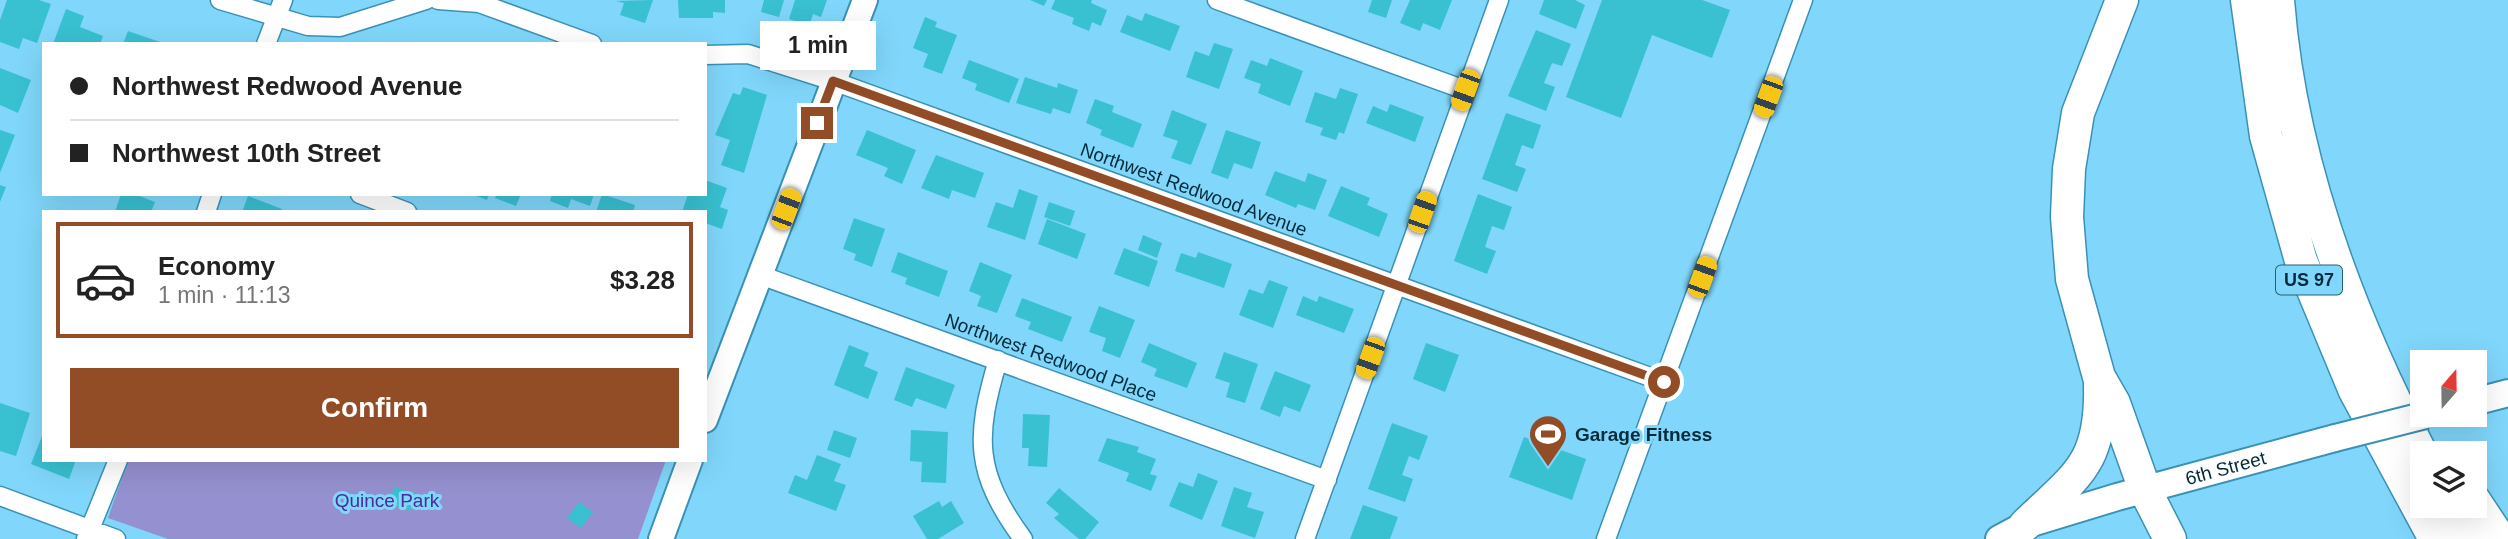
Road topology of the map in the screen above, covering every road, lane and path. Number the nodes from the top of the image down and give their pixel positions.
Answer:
1 (220, 0) edge
2 (283, 0) edge
3 (426, 0) edge
4 (438, 0) edge
5 (865, 0) edge
6 (1217, 0) edge
7 (1499, 0) edge
8 (1803, 0) edge
9 (2122, 0) edge
10 (2247, 0) edge
11 (2278, 0) edge
12 (276, 18) junction
13 (267, 42) edge
14 (586, 42) edge
15 (707, 55) edge
16 (833, 81) junction
17 (1465, 90) junction
18 (365, 196) edge
19 (402, 210) edge
20 (2334, 258) junction
21 (760, 275) junction
22 (1396, 285) junction
23 (998, 360) junction
24 (2099, 377) junction
25 (1664, 382) junction
26 (2508, 393) edge
27 (2487, 399) edge
28 (707, 415) edge
29 (2410, 419) edge
30 (2415, 441) edge
31 (2437, 441) edge
32 (117, 462) edge
33 (689, 462) edge
34 (1327, 480) junction
35 (2145, 489) junction
36 (0, 496) edge
37 (2456, 518) edge
38 (2486, 518) edge
39 (2012, 532) edge
40 (88, 534) edge
41 (116, 539) edge
42 (661, 539) edge
43 (1023, 539) edge
44 (1305, 539) edge
45 (1606, 539) edge
46 (2169, 539) edge
47 (2435, 539) edge
48 (2467, 539) edge
49 (2500, 539) edge

1 - 12 street
2 - 12 street
3 - 12 street
4 - 14 street
5 - 16 street
6 - 17 street
7 - 17 street
8 - 25 street
9 - 24 highway
10 - 47 highway, US 97
11 - 20 highway, US 97
12 - 13 street
15 - 16 street, Northwest Redwood Avenue
16 - 21 street
16 - 22 street, Northwest Redwood Avenue
17 - 22 street
18 - 19 street
20 - 30 highway, US 97
20 - 31 highway
21 - 23 street, Northwest Redwood Place
21 - 28 street
22 - 25 street, Northwest Redwood Avenue
22 - 34 street
23 - 34 street, Northwest Redwood Place
23 - 43 street
24 - 35 highway
24 - 39 highway
25 - 45 street
26 - 27 main road
29 - 35 main road, 6th Street, bridge
32 - 40 street
33 - 42 street
34 - 44 street
35 - 39 main road, 6th Street
35 - 46 highway
36 - 40 street
37 - 48 highway
38 - 49 highway
40 - 41 street

